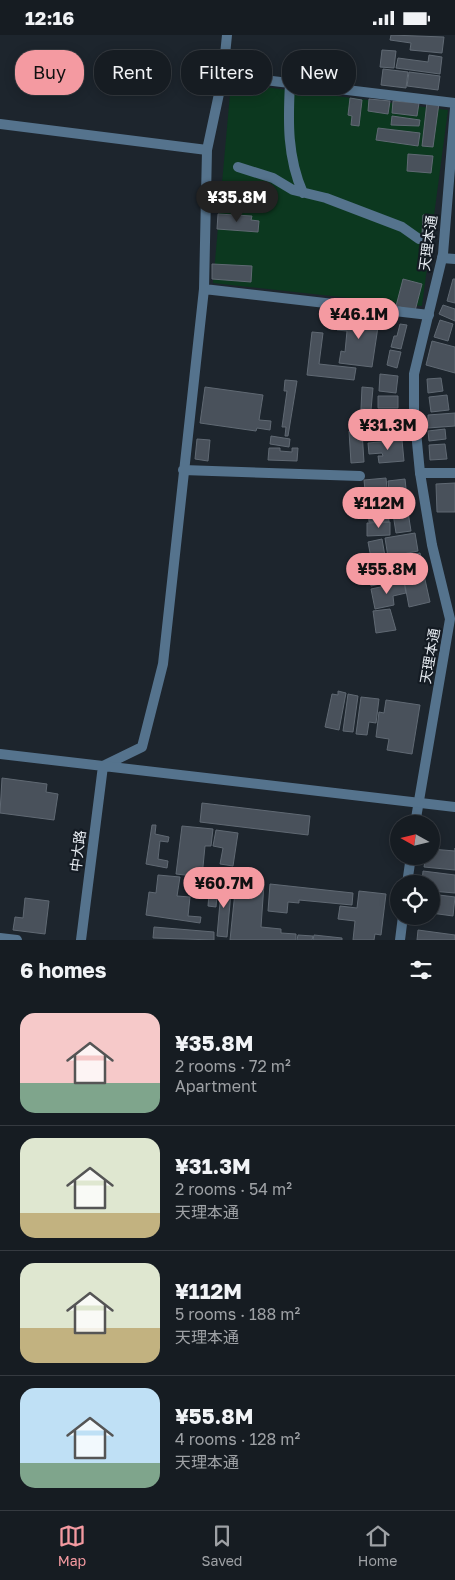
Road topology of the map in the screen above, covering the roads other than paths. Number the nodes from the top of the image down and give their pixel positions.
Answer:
1 (227, 35) edge
2 (226, 50) edge
3 (356, 91) edge
4 (219, 95) edge
5 (289, 95) edge
6 (455, 103) edge
7 (455, 108) edge
8 (0, 124) edge
9 (454, 137) edge
10 (207, 150) junction
11 (238, 167) dead end
12 (303, 193) junction
13 (418, 239) dead end
14 (442, 258) junction
15 (455, 259) edge
16 (204, 289) junction
17 (429, 315) junction
18 (182, 470) junction
19 (420, 473) junction
20 (455, 473) edge
21 (360, 476) dead end
22 (0, 754) edge
23 (103, 766) junction
24 (418, 803) junction
25 (455, 807) edge
26 (416, 815) edge
27 (402, 925) edge
28 (0, 938) edge
29 (17, 940) edge
30 (81, 940) edge
31 (400, 940) edge

1 - 2 street
3 - 6 street
4 - 10 street
5 - 12 street
7 - 9 street, 天理本通
8 - 10 street
9 - 14 street, 天理本通
10 - 16 street
11 - 12 street
12 - 13 street
14 - 15 street
14 - 17 street, 天理本通
16 - 17 street
16 - 18 street
17 - 19 street, 天理本通
18 - 21 street
18 - 23 street
19 - 20 street
19 - 24 street, 天理本通
22 - 23 street
23 - 24 street
23 - 30 street, 中大路
24 - 25 street
24 - 26 street, 天理本通
27 - 31 street
28 - 29 street

